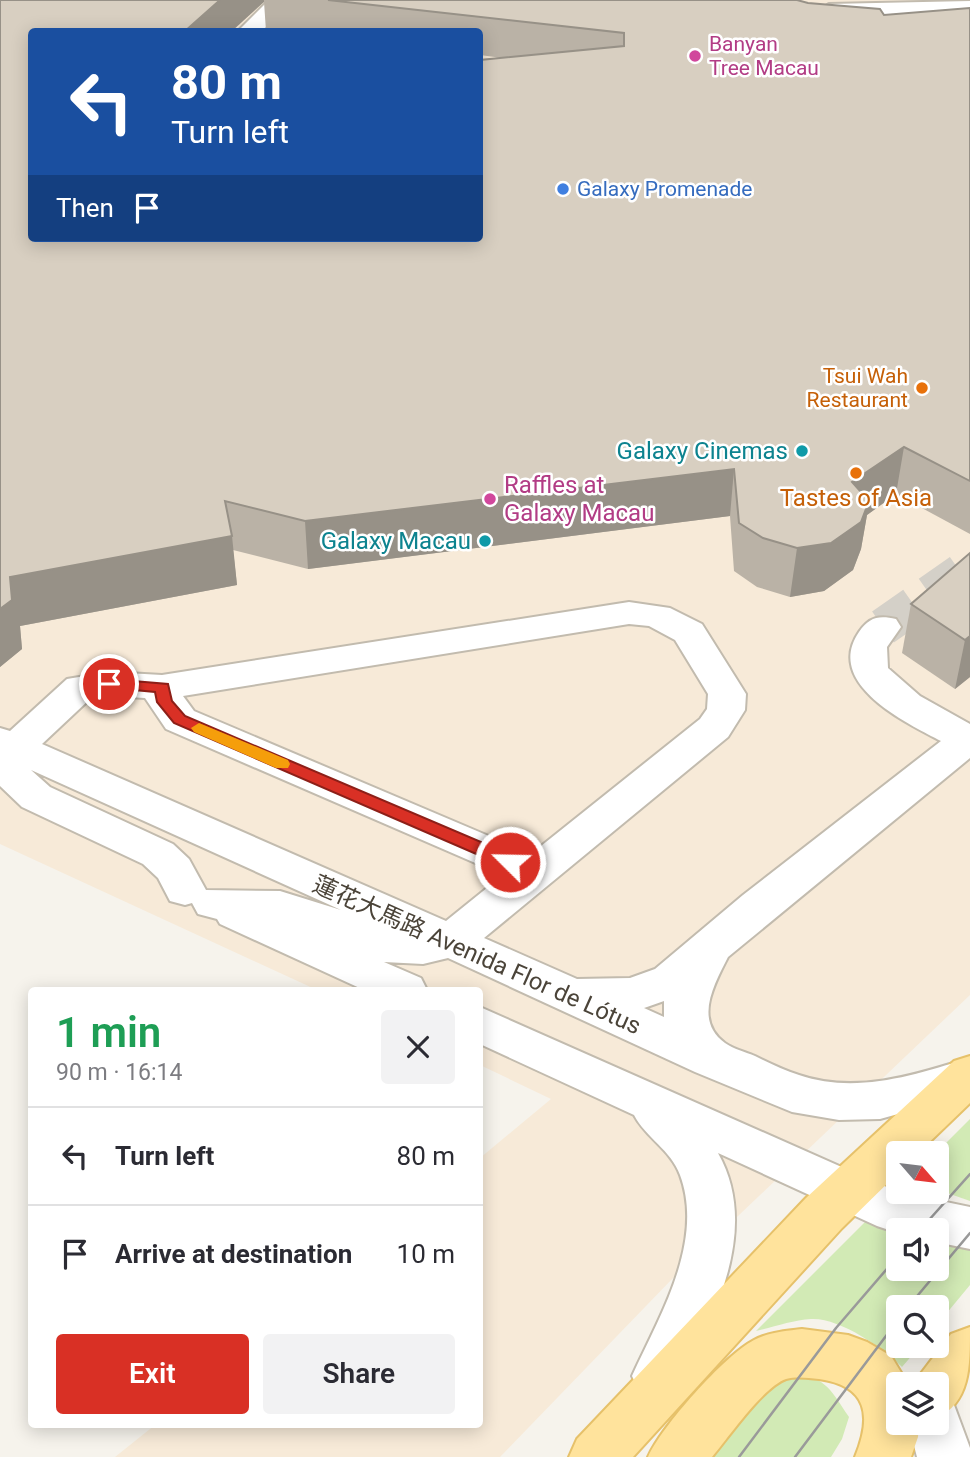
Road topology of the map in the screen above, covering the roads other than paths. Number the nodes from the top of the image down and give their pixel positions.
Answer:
1 (282, 0) edge
2 (298, 0) edge
3 (968, 5) edge
4 (802, 11) edge
5 (888, 14) edge
6 (252, 28) edge
7 (271, 28) edge
8 (953, 32) edge
9 (883, 626) tunnel mouth
10 (162, 687) junction
11 (969, 738) edge
12 (7, 744) edge
13 (0, 804) edge
14 (535, 872) junction
15 (199, 896) junction
16 (716, 940) junction
17 (449, 942) junction
18 (398, 987) edge
19 (554, 989) junction
20 (483, 1026) edge
21 (711, 1059) junction
22 (968, 1075) edge
23 (625, 1091) junction
24 (847, 1189) junction
25 (970, 1228) edge
26 (970, 1351) edge
27 (949, 1378) edge
28 (646, 1403) junction
29 (904, 1435) edge
30 (938, 1435) edge
31 (597, 1457) edge
32 (676, 1457) edge
33 (886, 1457) edge
34 (944, 1457) edge

1 - 6 street
2 - 7 street
3 - 5 street
3 - 8 street
4 - 5 street
9 - 11 street
10 - 12 street
10 - 14 street
10 - 14 street
11 - 16 street
12 - 15 street
12 - 17 street, 蓮花大馬路 Avenida Flor de Lótus
13 - 15 street
14 - 17 street
15 - 17 street
15 - 18 street
16 - 19 street
16 - 21 street
17 - 19 street, 蓮花大馬路 Avenida Flor de Lótus
19 - 21 street, 蓮花大馬路 Avenida Flor de Lótus
20 - 23 street
21 - 22 street, 蓮花大馬路 Avenida Flor de Lótus
22 - 24 main road
23 - 24 street
23 - 28 street
24 - 25 street
24 - 28 main road
26 - 27 main road
28 - 31 main road
29 - 33 main road
30 - 34 street
32 - 33 main road

